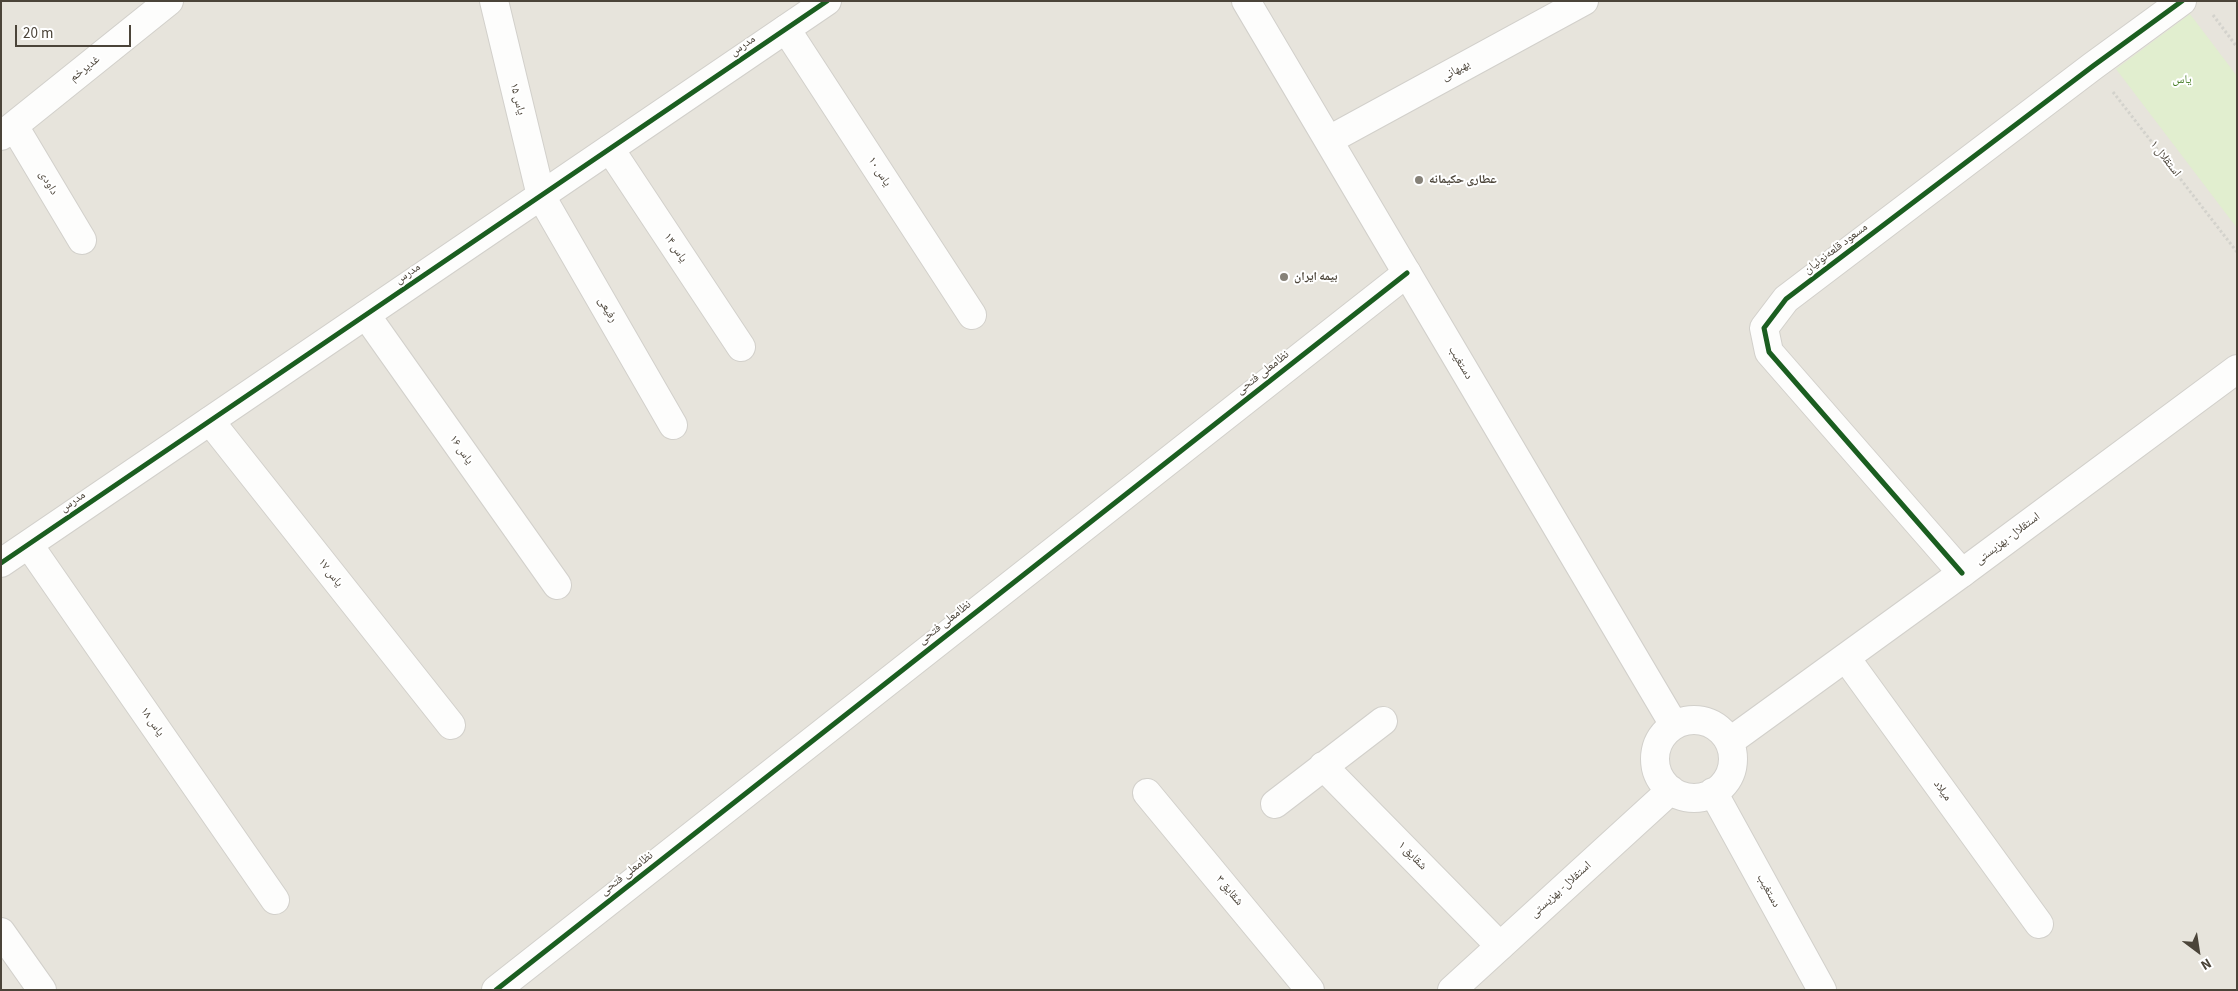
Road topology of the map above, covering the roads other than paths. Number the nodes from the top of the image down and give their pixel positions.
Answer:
1 (169, 1) edge
2 (494, 1) edge
3 (827, 1) edge
4 (1246, 1) edge
5 (1584, 1) edge
6 (2182, 1) edge
7 (786, 29) junction
8 (8, 131) edge
9 (1329, 140) junction
10 (610, 149) junction
11 (541, 196) junction
12 (82, 240) dead end
13 (1407, 273) junction
14 (366, 315) junction
15 (972, 315) dead end
16 (741, 347) dead end
17 (2237, 369) edge
18 (210, 421) junction
19 (674, 425) dead end
20 (29, 544) junction
21 (1, 563) edge
22 (1962, 573) junction
23 (557, 585) dead end
24 (1846, 658) junction
25 (1383, 722) dead end
26 (451, 725) dead end
27 (1674, 725) junction
28 (1729, 742) junction
29 (1323, 766) junction
30 (1671, 790) junction
31 (1713, 792) junction
32 (1147, 793) dead end
33 (1275, 804) dead end
34 (275, 900) dead end
35 (2039, 924) dead end
36 (1, 932) edge
37 (1500, 946) junction
38 (42, 990) edge
39 (496, 990) edge
40 (1310, 990) edge
41 (1452, 990) edge
42 (1822, 990) edge

1 - 8 street, غدیرخم
2 - 11 street, یاس ۱۵
3 - 7 street, مدرس
4 - 9 street, دستغیب
5 - 9 street, بهبهانی
6 - 22 street, مسعود قلعه‌نوئیان
7 - 10 street, مدرس
7 - 15 street, یاس ۱۰
8 - 12 street, داودی
9 - 13 street, دستغیب
10 - 11 street, مدرس
10 - 16 street, یاس ۱۴
11 - 14 street, مدرس
11 - 19 street, رفیعی
13 - 27 street, دستغیب
13 - 39 street, نظامعلی فتحی
14 - 18 street, مدرس
14 - 23 street, یاس ۱۶
17 - 22 street, استقلال- بهزیستی
18 - 20 street, مدرس
18 - 26 street, یاس ۱۷
20 - 21 street, مدرس
20 - 34 street, یاس ۱۸
22 - 24 street, استقلال- بهزیستی
24 - 28 street, استقلال- بهزیستی
24 - 35 street, میلاد
25 - 29 street
27 - 28 street
27 - 30 street
28 - 31 street
29 - 33 street
29 - 37 street, شقایق ۱
30 - 31 street
30 - 37 street, استقلال- بهزیستی
31 - 42 street, دستغیب
32 - 40 street, شقایق ۳
36 - 38 street
37 - 41 street, استقلال- بهزیستی

